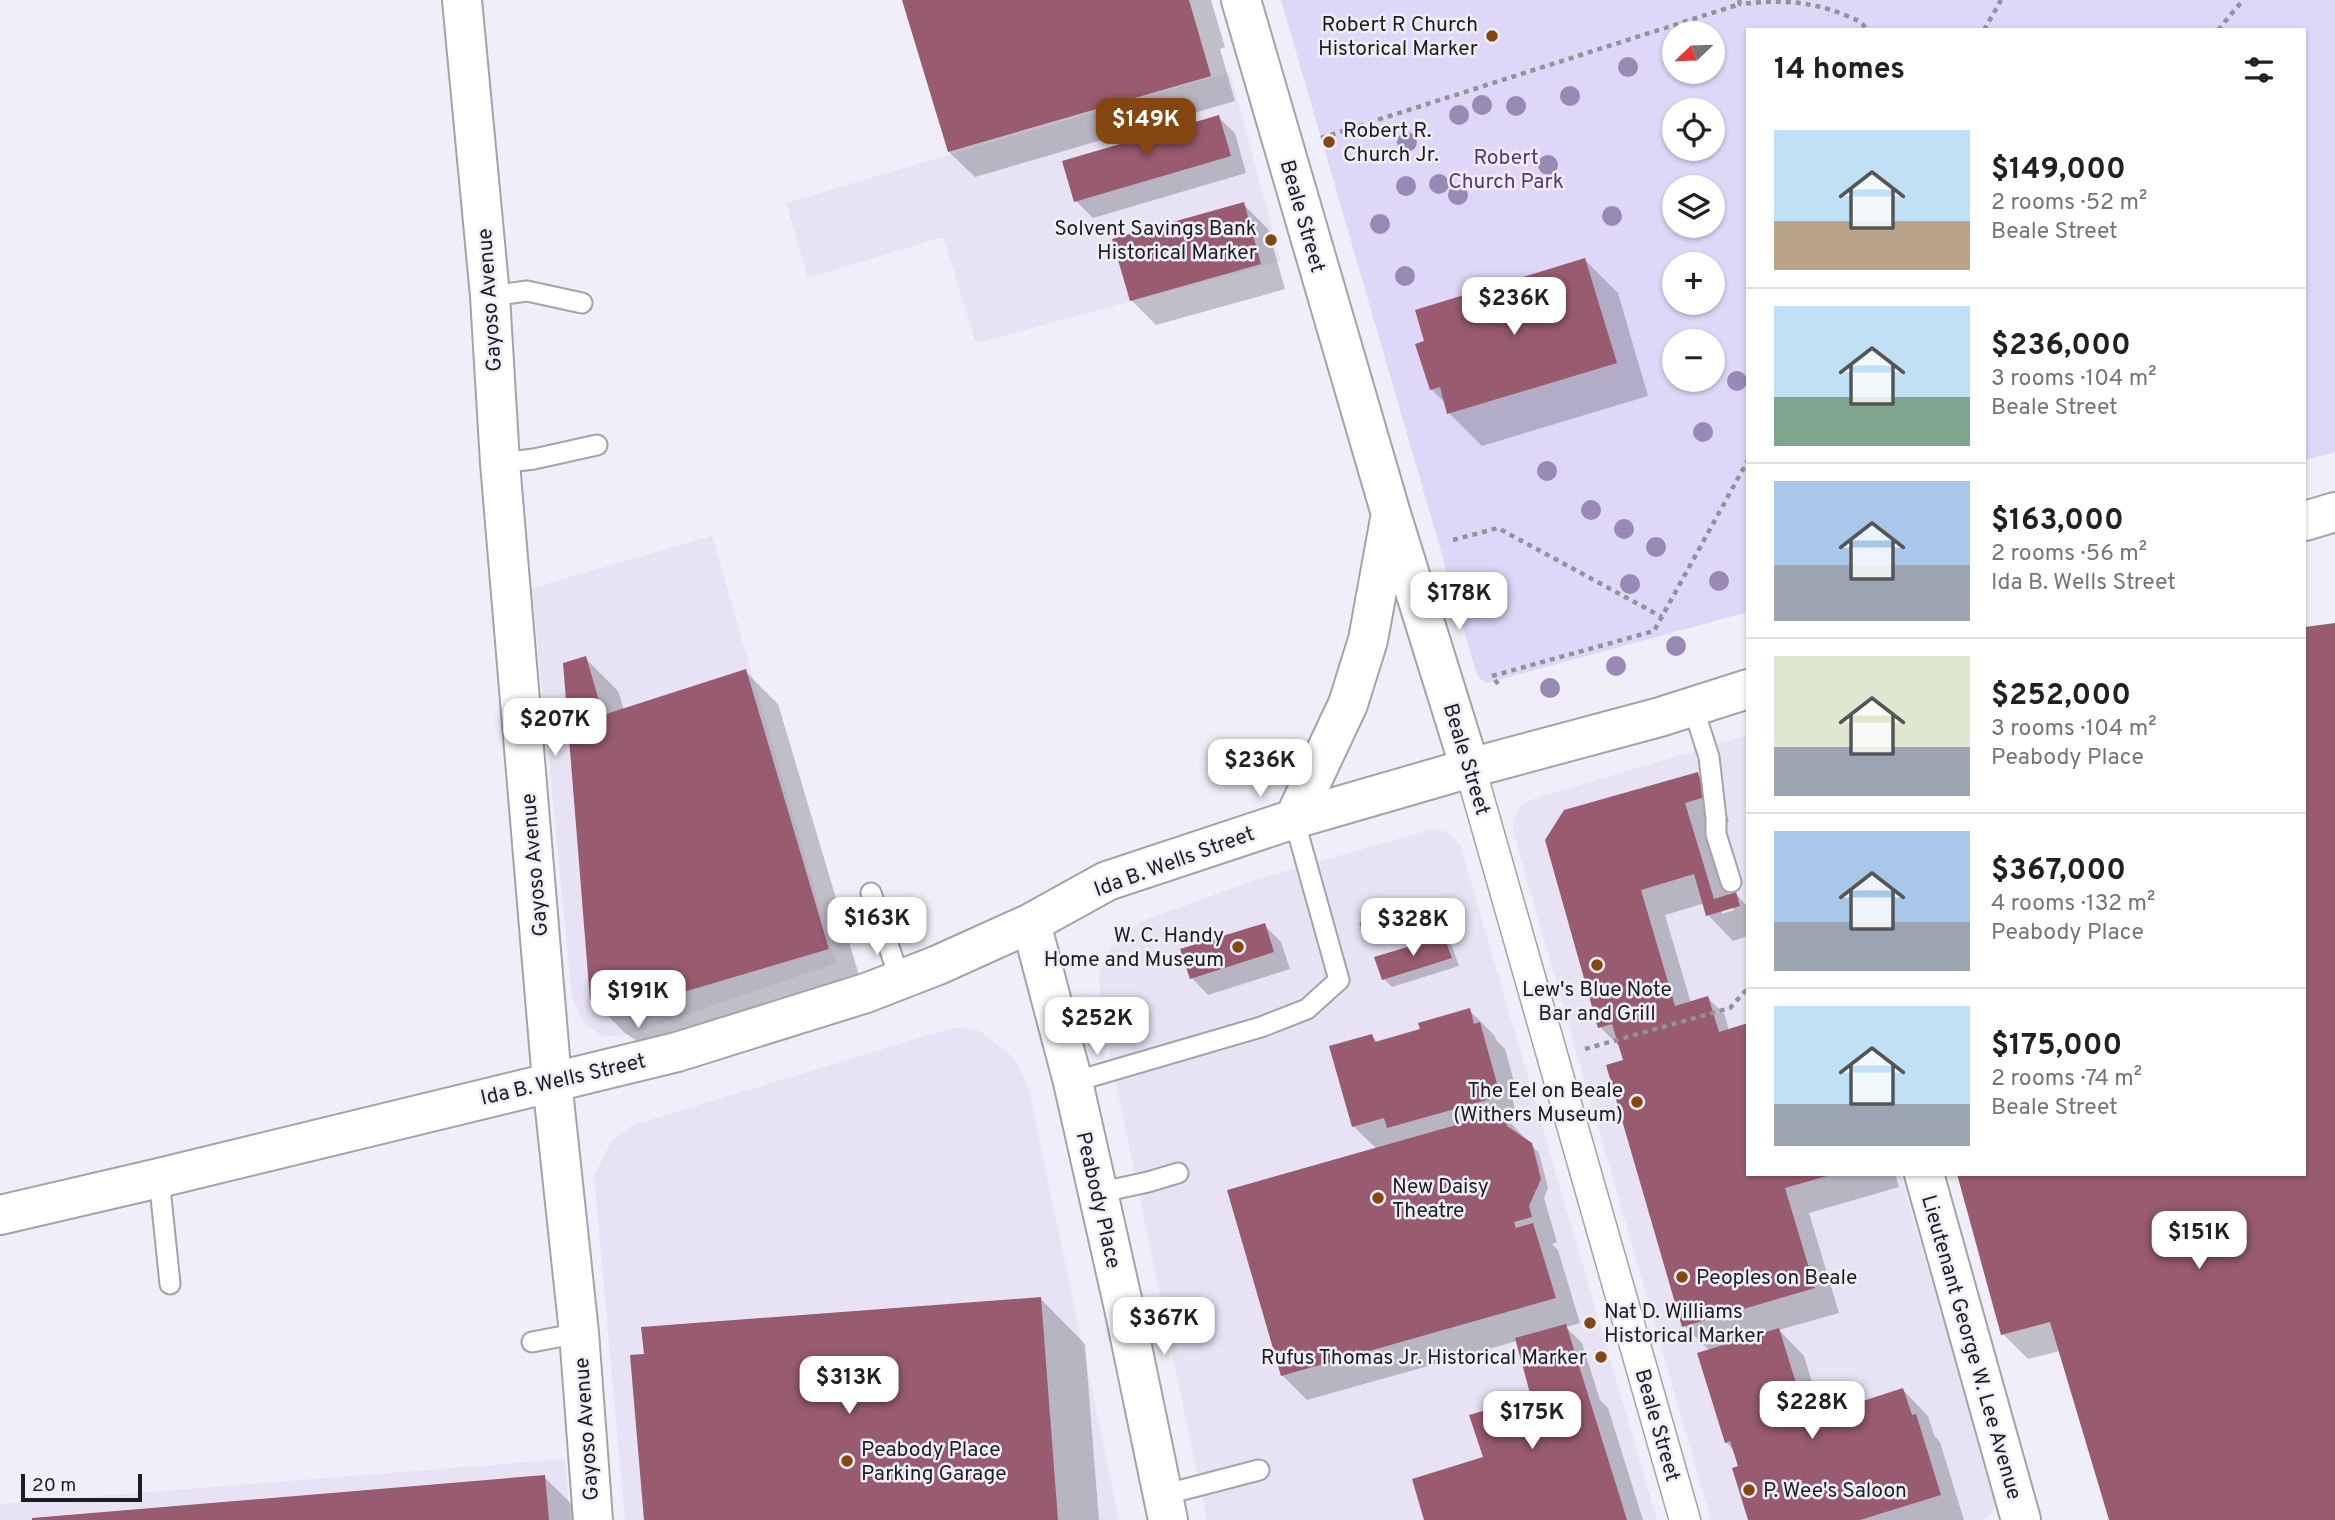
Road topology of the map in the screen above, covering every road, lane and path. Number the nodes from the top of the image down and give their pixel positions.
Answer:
1 (461, 0) edge
2 (1241, 0) edge
3 (2001, 0) edge
4 (2243, 0) edge
5 (1740, 2) edge
6 (1866, 28) edge
7 (1985, 28) edge
8 (2220, 28) edge
9 (1283, 150) junction
10 (490, 296) junction
11 (582, 303) dead end
12 (597, 445) dead end
13 (500, 463) junction
14 (1746, 464) edge
15 (2335, 512) edge
16 (1391, 514) junction
17 (2306, 521) edge
18 (1452, 540) dead end
19 (1662, 617) junction
20 (1498, 684) dead end
21 (1746, 690) edge
22 (1693, 706) junction
23 (1470, 768) junction
24 (1294, 819) junction
25 (1731, 882) dead end
26 (871, 893) dead end
27 (1454, 901) dead end
28 (1031, 923) junction
29 (1360, 925) dead end
30 (901, 980) junction
31 (1746, 990) edge
32 (1554, 1058) junction
33 (552, 1081) junction
34 (1073, 1082) junction
35 (1178, 1173) dead end
36 (1925, 1176) edge
37 (159, 1178) junction
38 (1097, 1193) junction
39 (0, 1214) edge
40 (170, 1284) dead end
41 (579, 1333) junction
42 (531, 1342) dead end
43 (1258, 1470) dead end
44 (1165, 1507) edge
45 (593, 1520) edge
46 (1685, 1520) edge
47 (2021, 1520) edge

1 - 10 street, Gayoso Avenue
2 - 9 street, Beale Street
3 - 7 path
4 - 8 path
5 - 6 path
5 - 9 path
9 - 16 street, Beale Street
10 - 11 lane
10 - 13 street, Gayoso Avenue
12 - 13 lane
13 - 33 street, Gayoso Avenue
14 - 19 path
15 - 17 street
16 - 23 street, Beale Street
16 - 24 street
18 - 19 path
19 - 20 path
21 - 22 street, Ida B. Wells Street
22 - 23 street, Ida B. Wells Street
22 - 25 lane
23 - 24 street, Ida B. Wells Street
23 - 32 street, Beale Street
24 - 28 street, Ida B. Wells Street
24 - 34 lane
26 - 30 lane
27 - 29 path
28 - 30 street, Ida B. Wells Street
28 - 34 street, Peabody Place
30 - 33 street, Ida B. Wells Street
31 - 32 path
32 - 46 street, Beale Street
33 - 37 street, Ida B. Wells Street
33 - 41 street, Gayoso Avenue
34 - 38 street, Peabody Place
35 - 38 lane
36 - 47 street, Lieutenant George W. Lee Avenue
37 - 39 street, Ida B. Wells Street
37 - 40 lane
38 - 44 street, Peabody Place
41 - 42 lane
41 - 45 street, Gayoso Avenue
43 - 44 lane

